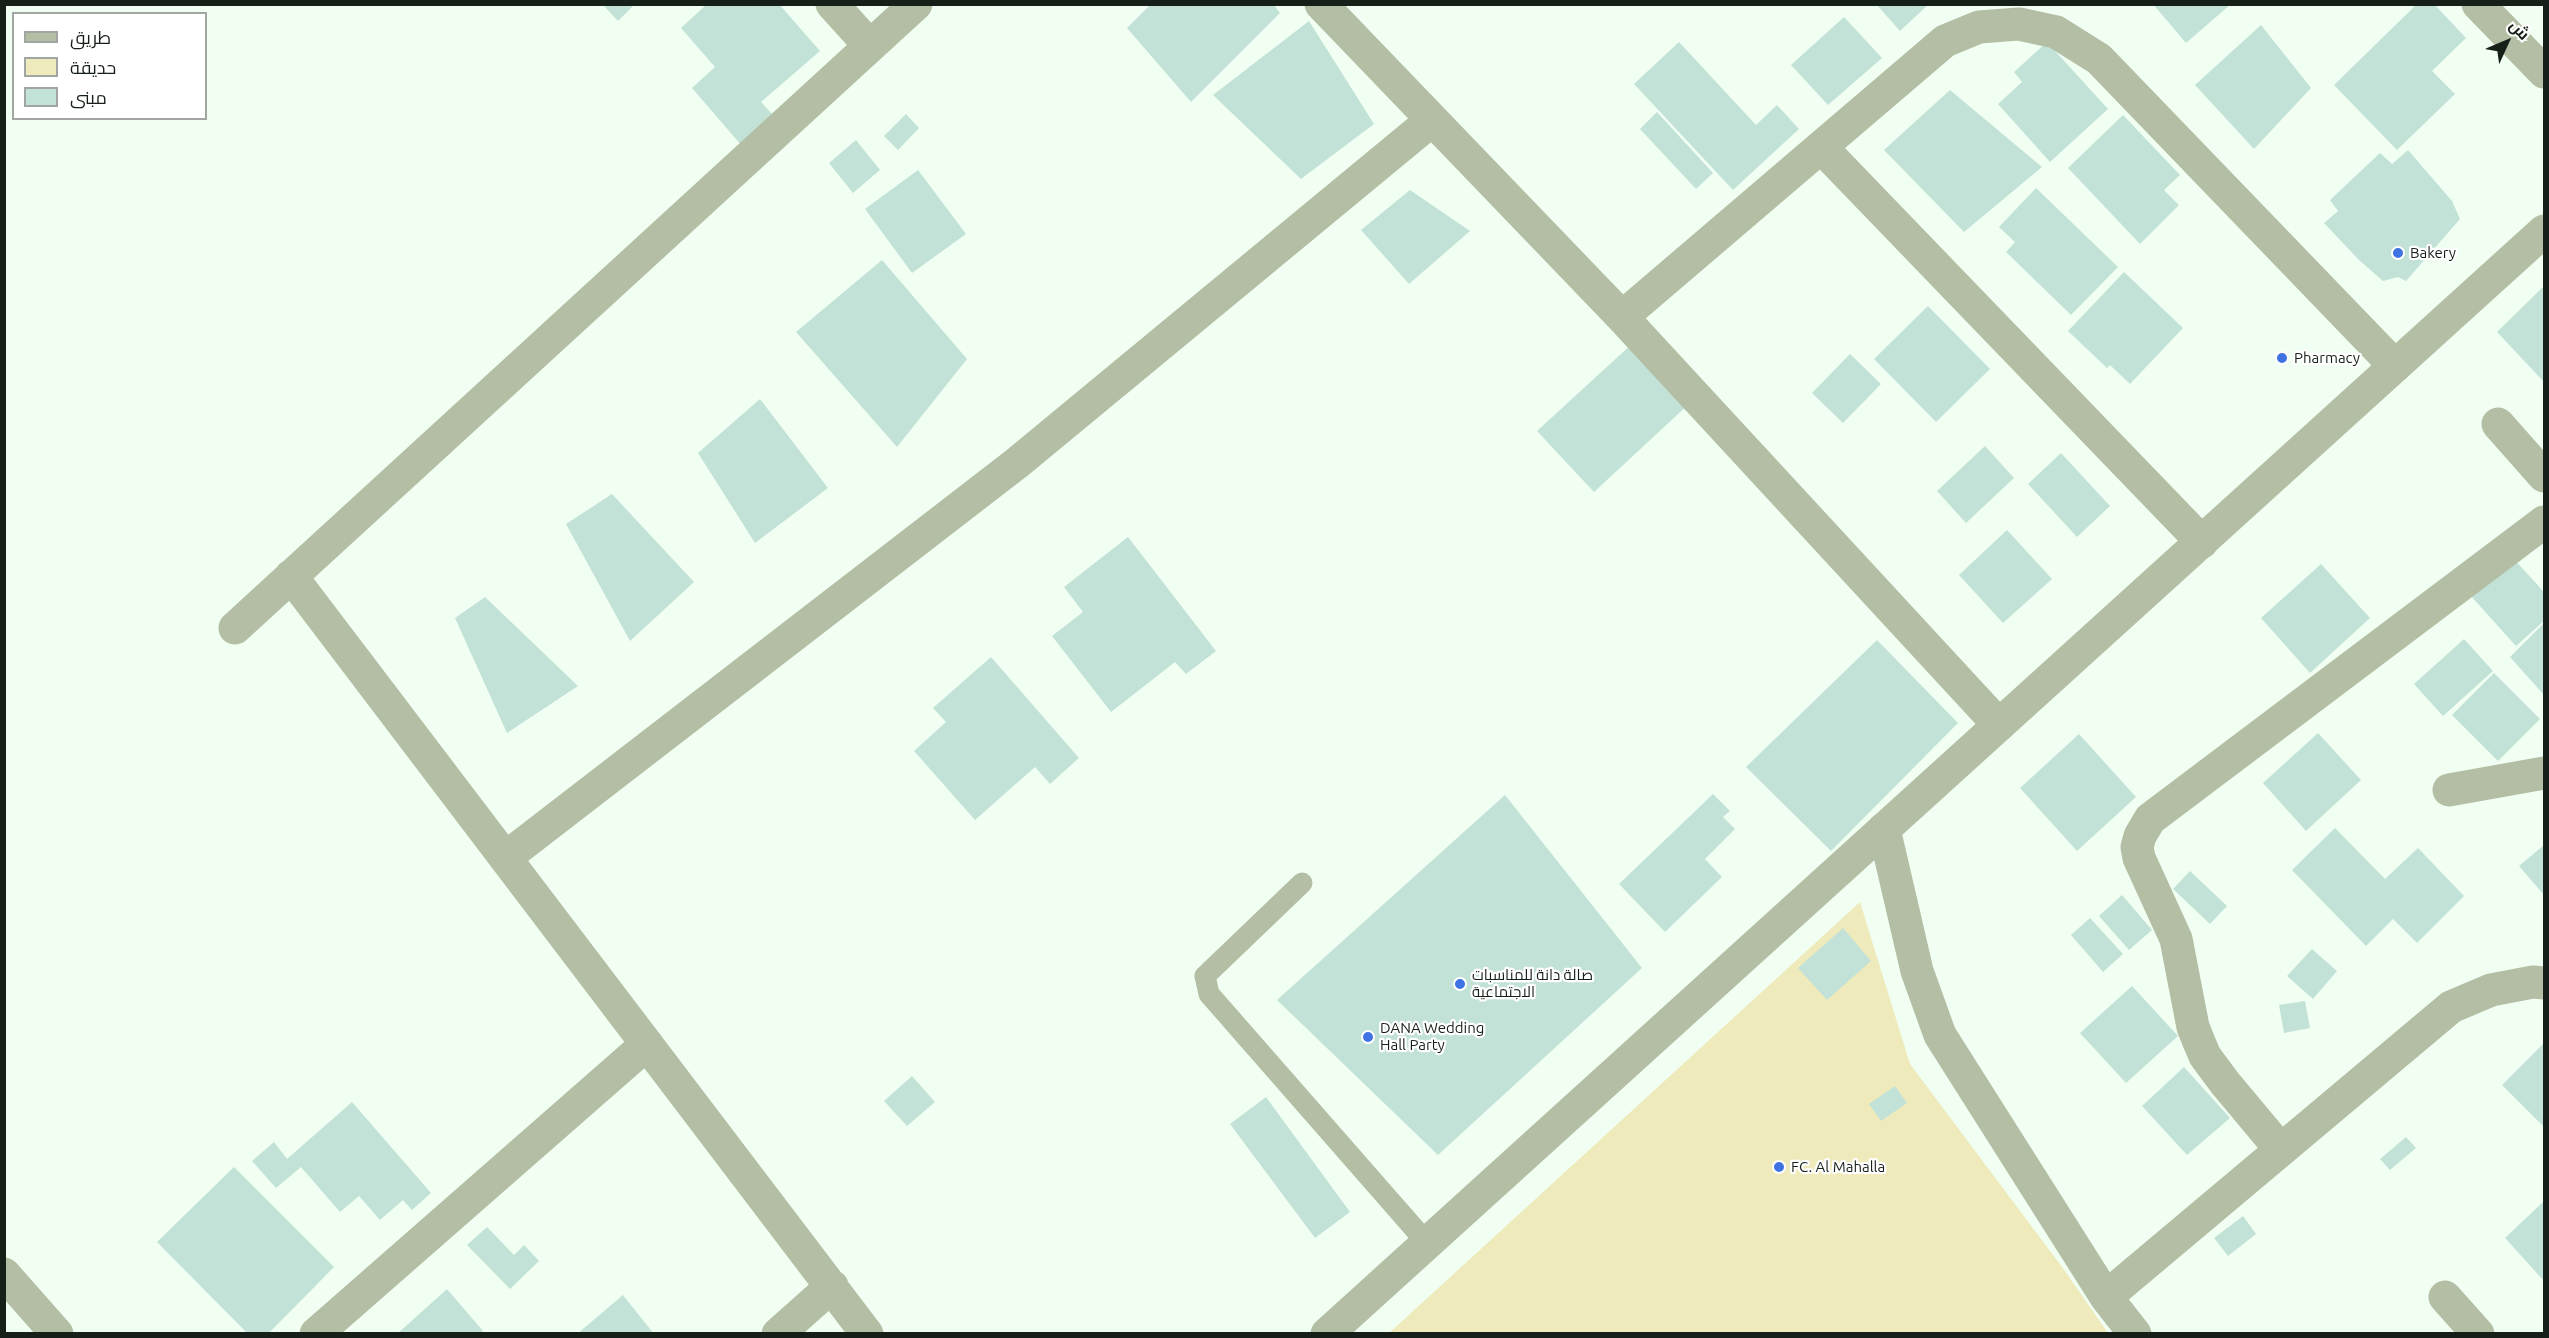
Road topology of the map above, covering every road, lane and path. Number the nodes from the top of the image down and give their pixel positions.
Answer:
1 (832, 4) edge
2 (916, 4) edge
3 (1321, 4) edge
4 (2478, 4) edge
5 (870, 45) junction
6 (2544, 72) edge
7 (1432, 120) junction
8 (1821, 147) junction
9 (2544, 231) edge
10 (1622, 317) junction
11 (2396, 366) junction
12 (2498, 424) dead end
13 (2544, 476) edge
14 (2544, 522) edge
15 (2202, 542) junction
16 (291, 576) junction
17 (235, 628) dead end
18 (1999, 725) junction
19 (2544, 773) edge
20 (2449, 790) dead end
21 (1884, 829) junction
22 (505, 858) junction
23 (1302, 883) dead end
24 (2544, 983) edge
25 (647, 1044) junction
26 (2281, 1150) junction
27 (1427, 1243) junction
28 (4, 1274) edge
29 (832, 1286) junction
30 (2106, 1297) junction
31 (2445, 1297) dead end
32 (57, 1334) edge
33 (316, 1334) edge
34 (778, 1334) edge
35 (867, 1334) edge
36 (1327, 1334) edge
37 (2135, 1334) edge
38 (2478, 1334) edge

1 - 5 street
2 - 5 street
3 - 7 street
4 - 6 street
5 - 16 street
7 - 10 street
7 - 22 street
8 - 10 street
8 - 11 street
8 - 15 street
9 - 11 street
10 - 18 street
11 - 15 street
12 - 13 street
14 - 26 street
15 - 18 street
16 - 17 street
16 - 22 street
18 - 21 street
19 - 20 street
21 - 27 street
21 - 30 street
22 - 25 street
23 - 27 lane
24 - 26 street
25 - 29 street
25 - 33 street
26 - 30 street
27 - 36 street
28 - 32 street
29 - 34 street
29 - 35 street
30 - 37 street
31 - 38 street

